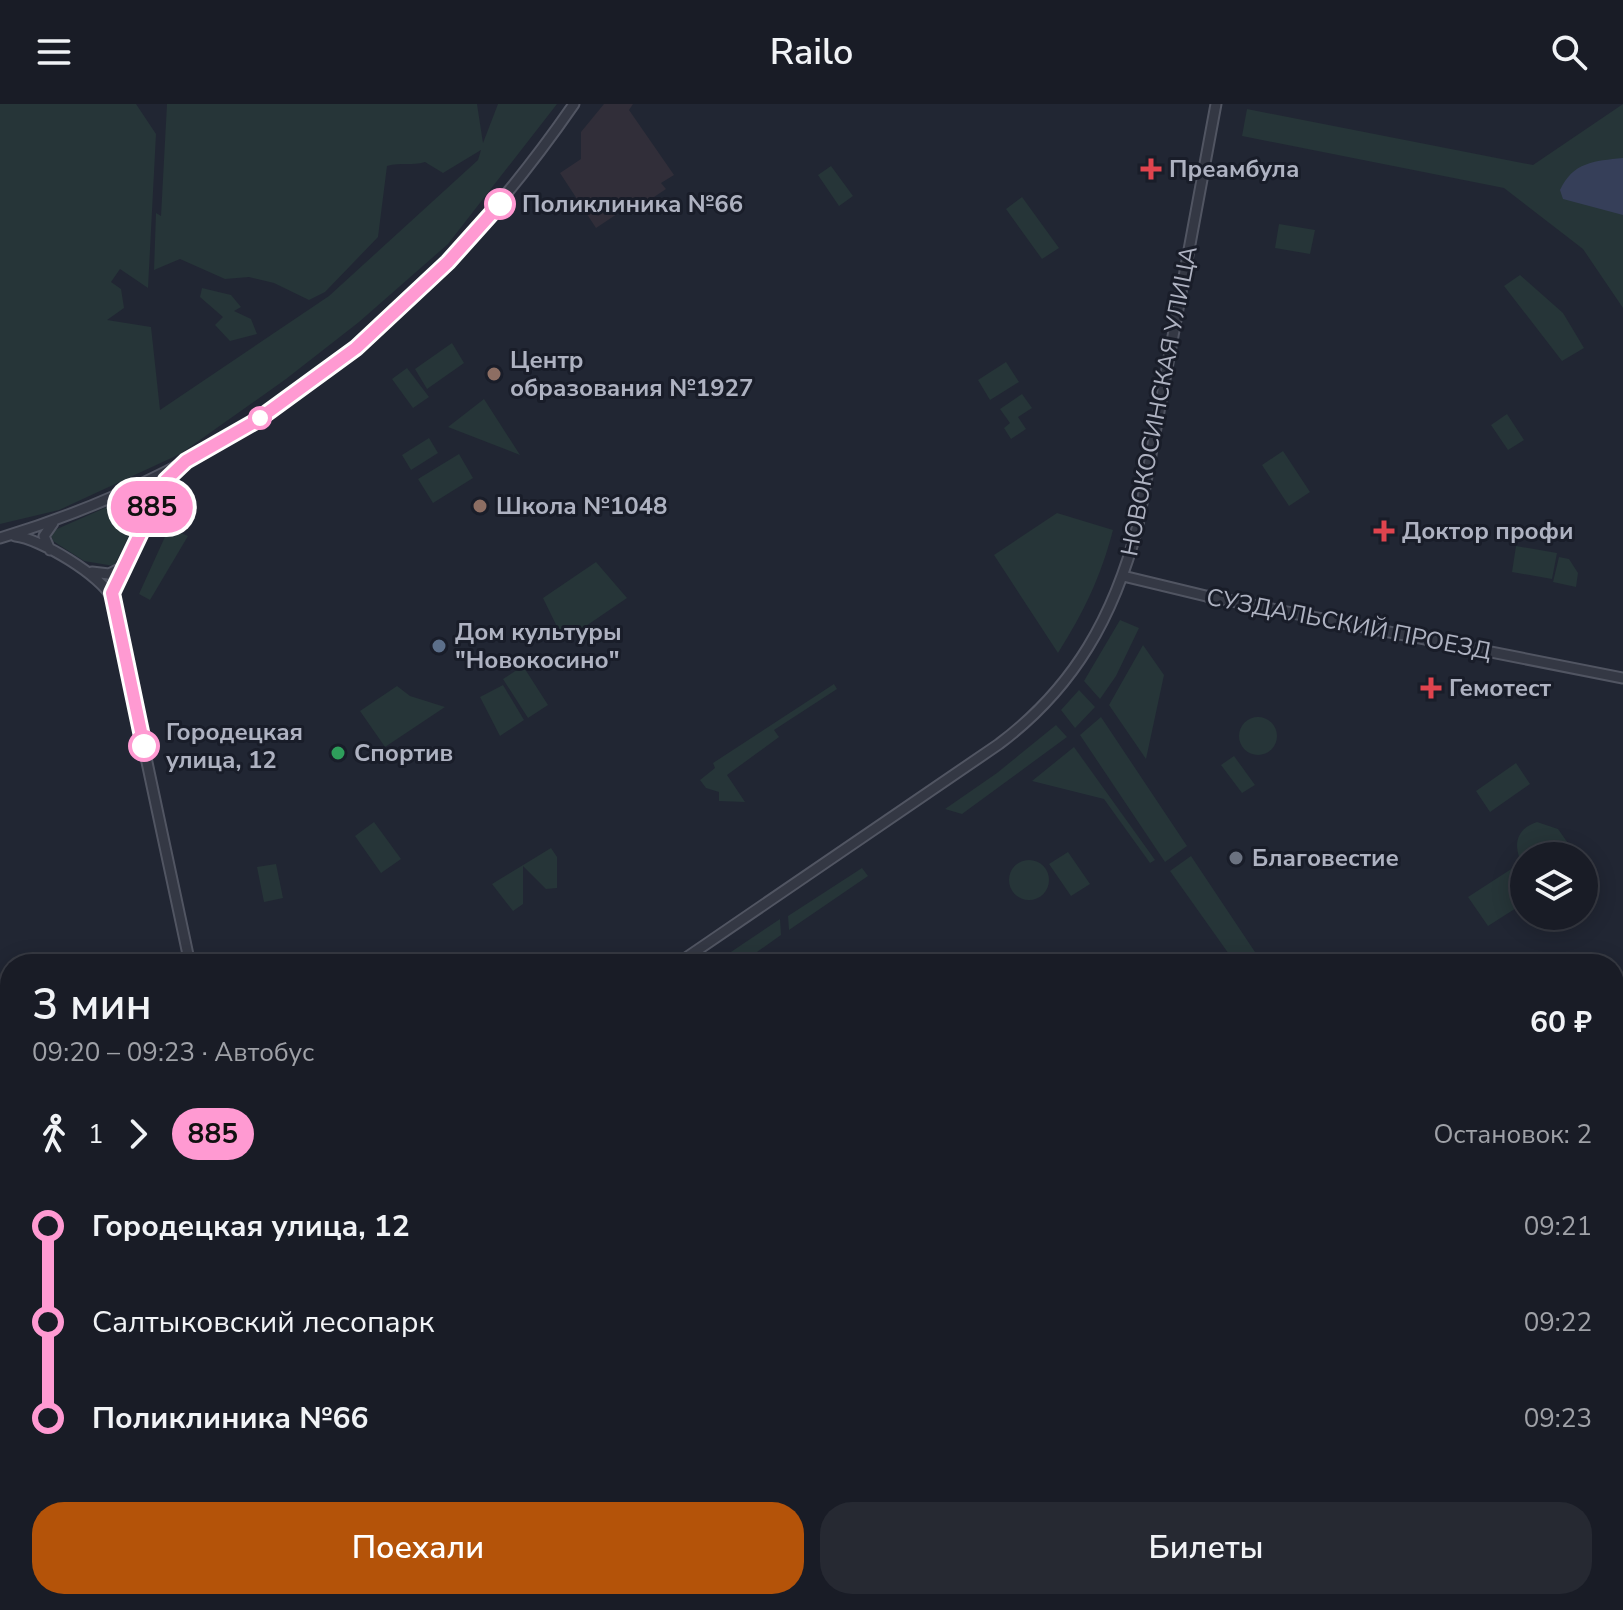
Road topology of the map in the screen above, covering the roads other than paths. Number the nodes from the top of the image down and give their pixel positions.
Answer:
1 (574, 104) edge
2 (1216, 104) edge
3 (186, 461) junction
4 (116, 493) junction
5 (68, 516) junction
6 (142, 529) junction
7 (0, 538) edge
8 (53, 552) junction
9 (124, 564) junction
10 (74, 565) junction
11 (1123, 576) junction
12 (112, 598) junction
13 (1623, 678) edge
14 (188, 954) edge
15 (692, 954) edge

1 - 3 street
2 - 11 street, НОВОКОСИНСКАЯ УЛИЦА
3 - 4 street
3 - 6 street
4 - 5 street
4 - 6 street
5 - 7 street
5 - 8 street
6 - 9 street
7 - 8 street
8 - 10 street
9 - 10 street
9 - 12 street
10 - 12 street
11 - 13 street, СУЗДАЛЬСКИЙ ПРОЕЗД
11 - 15 street, НОВОКОСИНСКАЯ УЛИЦА
12 - 14 street

